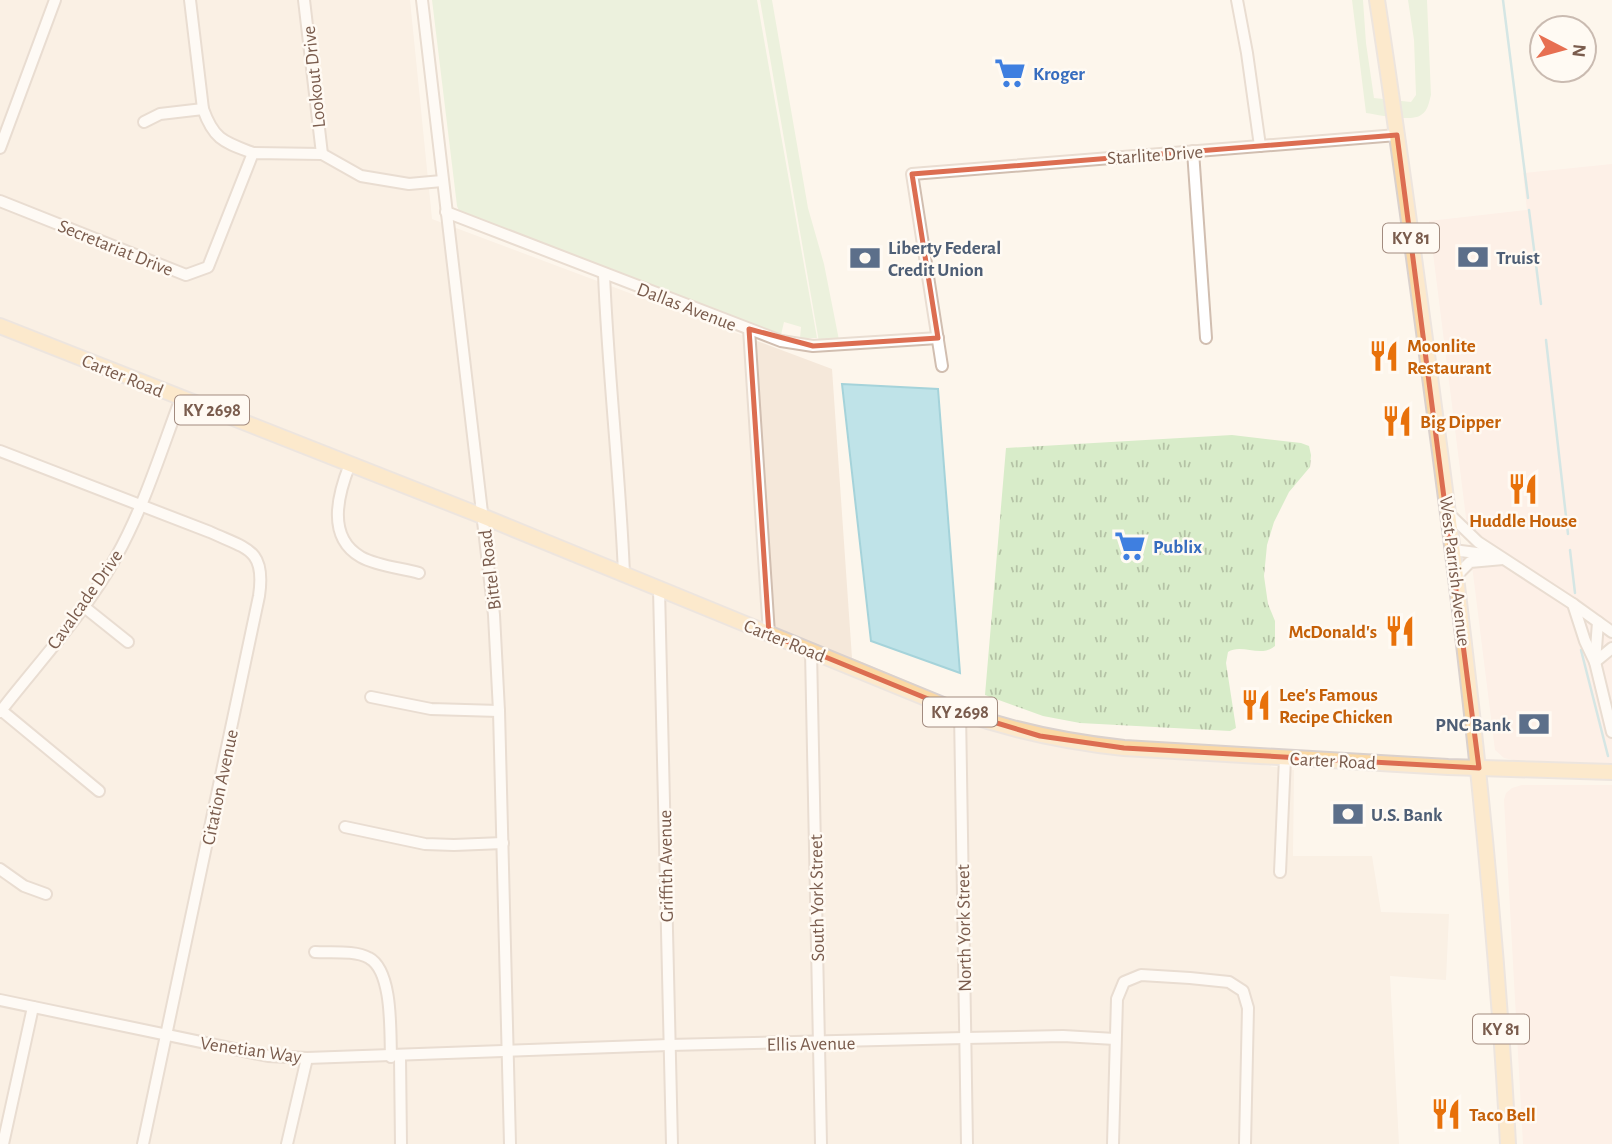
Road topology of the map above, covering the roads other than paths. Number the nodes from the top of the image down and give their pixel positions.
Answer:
1 (55, 0) edge
2 (190, 0) edge
3 (304, 0) edge
4 (422, 0) edge
5 (1237, 0) edge
6 (1377, 0) edge
7 (203, 109) junction
8 (144, 122) dead end
9 (1397, 135) junction
10 (1260, 146) junction
11 (0, 148) edge
12 (1194, 151) junction
13 (253, 152) junction
14 (321, 154) junction
15 (442, 181) junction
16 (0, 201) edge
17 (446, 212) junction
18 (604, 274) junction
19 (0, 326) edge
20 (749, 329) junction
21 (938, 338) junction
22 (1206, 338) dead end
23 (942, 366) dead end
24 (181, 398) junction
25 (0, 451) edge
26 (350, 464) junction
27 (139, 507) junction
28 (1448, 513) junction
29 (482, 516) junction
30 (1454, 550) junction
31 (1503, 559) junction
32 (419, 573) dead end
33 (624, 574) junction
34 (1457, 575) junction
35 (659, 589) junction
36 (1573, 604) junction
37 (83, 606) junction
38 (1598, 622) junction
39 (1611, 631) edge
40 (769, 634) junction
41 (128, 642) dead end
42 (1612, 648) edge
43 (811, 651) junction
44 (1595, 662) junction
45 (371, 697) dead end
46 (1, 711) edge
47 (499, 711) junction
48 (960, 712) junction
49 (1612, 732) edge
50 (1285, 758) junction
51 (1479, 768) junction
52 (1612, 772) edge
53 (99, 791) dead end
54 (345, 827) dead end
55 (503, 843) junction
56 (0, 869) edge
57 (1280, 872) dead end
58 (46, 894) dead end
59 (315, 952) dead end
60 (0, 1000) edge
61 (33, 1007) junction
62 (166, 1035) junction
63 (965, 1038) junction
64 (1115, 1039) junction
65 (818, 1042) junction
66 (669, 1045) junction
67 (507, 1053) junction
68 (395, 1057) junction
69 (307, 1058) junction
70 (3, 1144) edge
71 (143, 1144) edge
72 (288, 1144) edge
73 (401, 1144) edge
74 (510, 1144) edge
75 (672, 1144) edge
76 (821, 1144) edge
77 (967, 1144) edge
78 (1113, 1144) edge
79 (1245, 1144) edge
80 (1508, 1144) edge

1 - 11 street
2 - 7 street
3 - 14 street, Lookout Drive
4 - 15 street, Bittel Road
5 - 10 street
6 - 9 main road, West Parrish Avenue / KY 81
7 - 8 street
7 - 13 street
9 - 10 street, Starlite Drive
9 - 28 main road, West Parrish Avenue / KY 81
10 - 12 street, Starlite Drive
12 - 21 street, Starlite Drive
12 - 22 street
13 - 14 street
13 - 16 street, Secretariat Drive
14 - 15 street
15 - 17 street, Bittel Road
17 - 18 street, Dallas Avenue
17 - 29 street, Bittel Road
18 - 20 street, Dallas Avenue
18 - 33 street
19 - 24 main road, Carter Road / KY 2698
20 - 21 street, Dallas Avenue
20 - 40 street
21 - 23 street
24 - 26 main road, Carter Road / KY 2698
24 - 27 street, Cavalcade Drive
25 - 27 street, Citation Avenue
26 - 29 main road, Carter Road / KY 2698
26 - 32 street
27 - 37 street, Cavalcade Drive
27 - 62 street, Citation Avenue
28 - 30 main road, West Parrish Avenue / KY 81
28 - 31 street
29 - 33 main road, Carter Road / KY 2698
29 - 47 street, Bittel Road
30 - 31 street
30 - 34 main road, West Parrish Avenue / KY 81
31 - 34 street
31 - 36 street
33 - 35 main road, Carter Road / KY 2698
34 - 51 main road, West Parrish Avenue / KY 81
35 - 40 main road, Carter Road / KY 2698
35 - 66 street, Griffith Avenue
36 - 38 street
36 - 44 street
37 - 41 street
37 - 46 street, Cavalcade Drive
38 - 39 street
38 - 44 street
40 - 43 main road, Carter Road / KY 2698
42 - 44 street
43 - 48 main road, Carter Road / KY 2698
43 - 65 street, South York Street
44 - 49 street
45 - 47 street
46 - 53 street
47 - 55 street, Bittel Road
48 - 50 main road, Carter Road / KY 2698
48 - 63 street, North York Street
50 - 51 main road, Carter Road / KY 2698
50 - 57 street
51 - 52 main road, Carter Road
51 - 80 main road, West Parrish Avenue / KY 81
54 - 55 street
55 - 67 street, Bittel Road
56 - 58 street
59 - 68 street
60 - 61 street, Venetian Way
61 - 62 street, Venetian Way
61 - 70 street
62 - 69 street, Venetian Way
62 - 71 street, Citation Avenue
63 - 64 street, Ellis Avenue
63 - 65 street, Ellis Avenue
63 - 77 street, North York Street
64 - 78 street
64 - 79 street
65 - 66 street, Ellis Avenue
65 - 76 street, South York Street
66 - 67 street, Ellis Avenue
66 - 75 street, Griffith Avenue
67 - 68 street, Venetian Way
67 - 74 street, Bittel Road
68 - 69 street, Venetian Way
68 - 73 street
69 - 72 street

